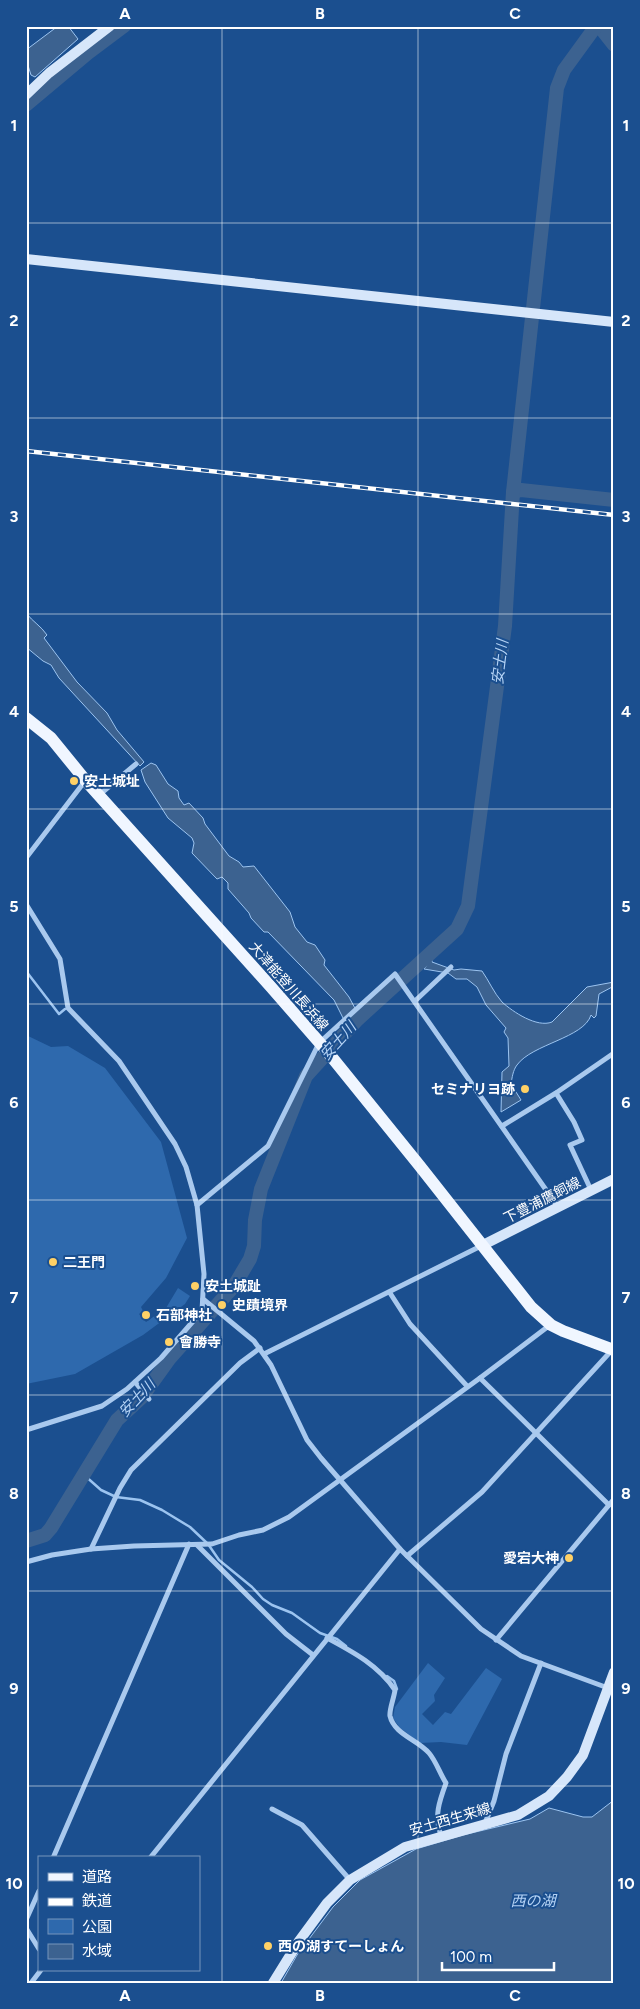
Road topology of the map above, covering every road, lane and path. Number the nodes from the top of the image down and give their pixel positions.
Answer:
1 (110, 26) edge
2 (26, 95) edge
3 (26, 260) edge
4 (614, 322) edge
5 (26, 718) edge
6 (136, 764) dead end
7 (86, 781) junction
8 (99, 796) junction
9 (26, 858) edge
10 (26, 904) edge
11 (451, 967) dead end
12 (415, 1001) junction
13 (325, 1050) junction
14 (614, 1054) edge
15 (556, 1093) junction
16 (502, 1126) junction
17 (614, 1179) edge
18 (592, 1191) junction
19 (197, 1205) junction
20 (558, 1208) junction
21 (483, 1245) junction
22 (390, 1293) junction
23 (205, 1300) junction
24 (551, 1325) junction
25 (260, 1348) junction
26 (613, 1349) edge
27 (264, 1354) junction
28 (480, 1378) junction
29 (135, 1382) junction
30 (467, 1386) junction
31 (149, 1399) dead end
32 (26, 1430) edge
33 (536, 1433) junction
34 (339, 1480) junction
35 (614, 1499) edge
36 (609, 1505) junction
37 (189, 1544) junction
38 (200, 1544) junction
39 (91, 1549) junction
40 (400, 1549) junction
41 (407, 1556) junction
42 (26, 1562) edge
43 (327, 1638) junction
44 (496, 1640) junction
45 (313, 1655) junction
46 (541, 1663) junction
47 (614, 1672) edge
48 (608, 1688) junction
49 (272, 1809) dead end
50 (485, 1824) junction
51 (442, 1836) junction
52 (54, 1856) edge
53 (152, 1856) edge
54 (350, 1880) junction
55 (38, 1893) edge
56 (26, 1920) edge
57 (26, 1928) edge
58 (38, 1947) edge
59 (39, 1972) edge
60 (31, 1983) edge
61 (273, 1983) edge

1 - 2 street
3 - 4 street
5 - 7 main road, 大津能登川長浜線
6 - 8 street
7 - 8 main road, 大津能登川長浜線
7 - 9 street
8 - 13 main road, 大津能登川長浜線
10 - 19 street
11 - 12 street
12 - 13 street
12 - 16 street
13 - 19 street
13 - 21 main road, 大津能登川長浜線
14 - 15 street
15 - 16 street
15 - 18 street
16 - 20 street
17 - 18 street, 下豊浦鷹飼線
18 - 20 street, 下豊浦鷹飼線
19 - 23 street
20 - 21 street, 下豊浦鷹飼線
21 - 22 street
21 - 24 main road, 大津能登川長浜線
22 - 27 street
22 - 30 street
23 - 25 street
23 - 29 street
24 - 26 main road, 大津能登川長浜線
24 - 28 street
25 - 27 street
25 - 39 street
26 - 33 street
27 - 34 street
28 - 30 street
28 - 33 street
29 - 31 street
29 - 32 street
30 - 34 street
33 - 36 street
33 - 41 street
34 - 38 street
34 - 40 street
35 - 36 street
36 - 44 street
37 - 38 street
37 - 39 street
37 - 52 street
38 - 45 street
39 - 42 street
40 - 41 street
40 - 43 street
41 - 44 street
43 - 45 street
43 - 51 street
44 - 46 street
45 - 53 street
46 - 48 street
46 - 50 street
47 - 48 street, 安土西生来線
48 - 50 street, 安土西生来線
49 - 54 street
50 - 51 street, 安土西生来線
51 - 54 street, 安土西生来線
54 - 61 street, 安土西生来線
55 - 56 street
57 - 58 street
59 - 60 street

